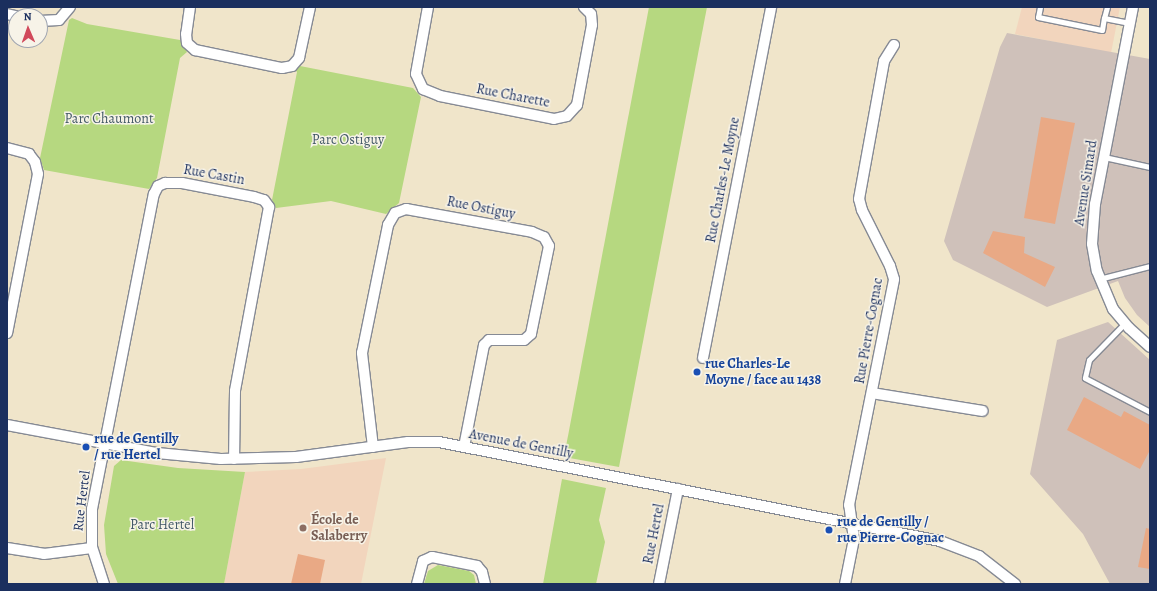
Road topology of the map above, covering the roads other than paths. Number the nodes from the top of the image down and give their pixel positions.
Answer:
1 (70, 7) edge
2 (190, 7) edge
3 (310, 7) edge
4 (428, 7) edge
5 (584, 7) edge
6 (771, 7) edge
7 (1040, 7) edge
8 (1107, 7) edge
9 (1133, 7) edge
10 (1104, 18) junction
11 (48, 21) edge
12 (1130, 23) junction
13 (894, 44) dead end
14 (7, 148) edge
15 (1104, 158) junction
16 (1150, 167) edge
17 (1150, 266) edge
18 (1099, 279) junction
19 (1124, 324) junction
20 (7, 333) edge
21 (1150, 347) edge
22 (703, 358) dead end
23 (872, 393) junction
24 (983, 411) dead end
25 (1150, 412) edge
26 (7, 425) edge
27 (106, 444) junction
28 (373, 447) junction
29 (464, 447) junction
30 (234, 459) junction
31 (678, 489) junction
32 (853, 523) junction
33 (7, 548) edge
34 (92, 548) junction
35 (104, 584) edge
36 (417, 584) edge
37 (485, 584) edge
38 (659, 584) edge
39 (845, 584) edge
40 (1015, 584) edge

1 - 11 street
2 - 3 street
4 - 5 street, Rue Charette
6 - 22 street, Rue Charles-Le Moyne
7 - 10 lane
8 - 10 lane
9 - 12 street, Avenue Simard
10 - 12 lane
12 - 15 street, Avenue Simard
13 - 23 street, Rue Pierre-Cognac
14 - 20 street
15 - 16 lane
15 - 18 street, Avenue Simard
17 - 18 lane
18 - 19 street, Avenue Simard
19 - 21 street, Avenue Simard
19 - 25 lane
23 - 24 street
23 - 32 street, Rue Pierre-Cognac
26 - 27 street, Avenue de Gentilly
27 - 30 street, Avenue de Gentilly
27 - 30 street, Rue Castin
27 - 34 street, Rue Hertel
28 - 29 street, Avenue de Gentilly
28 - 29 street, Rue Ostiguy
28 - 30 street, Avenue de Gentilly
29 - 31 street, Avenue de Gentilly
31 - 32 street, Avenue de Gentilly
31 - 38 street, Rue Hertel
32 - 39 street, Rue Pierre-Cognac
32 - 40 street, Avenue de Gentilly
33 - 34 street
34 - 35 street, Rue Hertel
36 - 37 street

